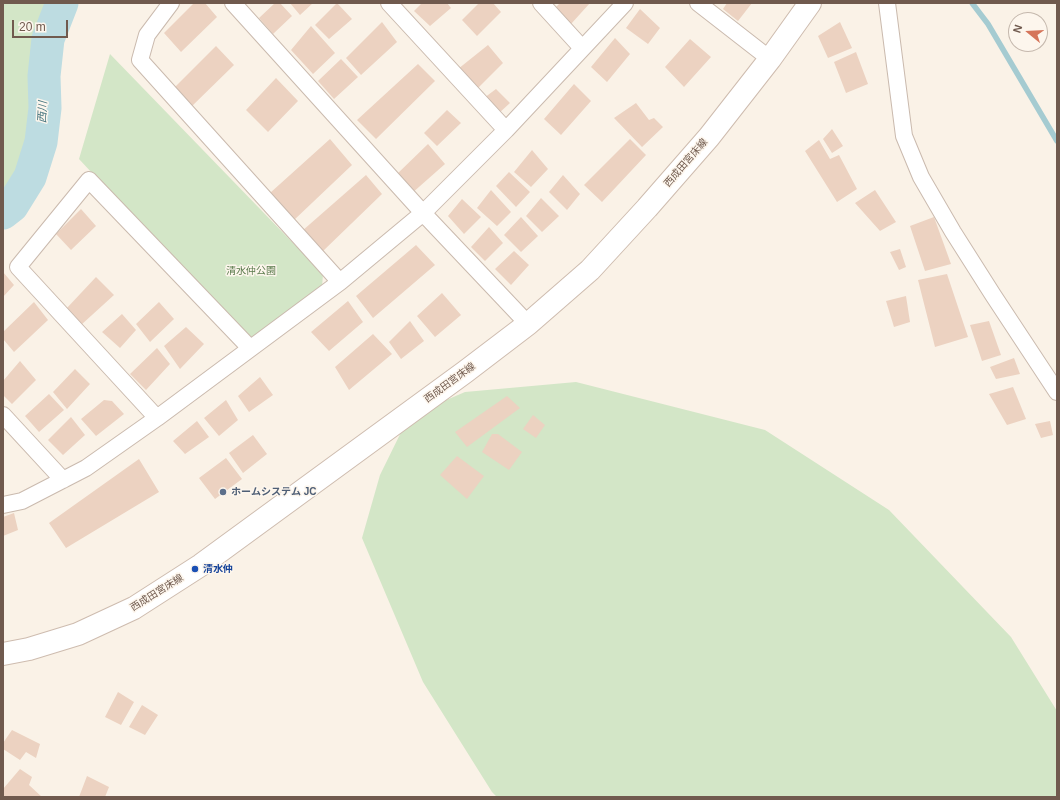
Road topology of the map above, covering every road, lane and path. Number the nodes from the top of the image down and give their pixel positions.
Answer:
1 (171, 3) edge
2 (233, 3) edge
3 (389, 3) edge
4 (541, 3) edge
5 (625, 3) edge
6 (698, 3) edge
7 (810, 3) edge
8 (887, 3) edge
9 (582, 48) junction
10 (770, 58) junction
11 (506, 130) junction
12 (423, 213) junction
13 (340, 282) junction
14 (528, 324) junction
15 (250, 348) junction
16 (1057, 392) edge
17 (3, 414) edge
18 (157, 418) junction
19 (63, 480) junction
20 (3, 505) edge
21 (3, 654) edge

1 - 13 street
2 - 12 street
3 - 11 street
4 - 9 street
5 - 9 street
6 - 10 street
7 - 10 main road, 西成田宮床線
8 - 16 street
9 - 11 street
10 - 14 main road, 西成田宮床線
11 - 12 street
12 - 13 street
12 - 14 street
13 - 15 street
14 - 21 main road, 西成田宮床線
15 - 18 street
15 - 18 street
17 - 19 street
18 - 19 street
19 - 20 street

